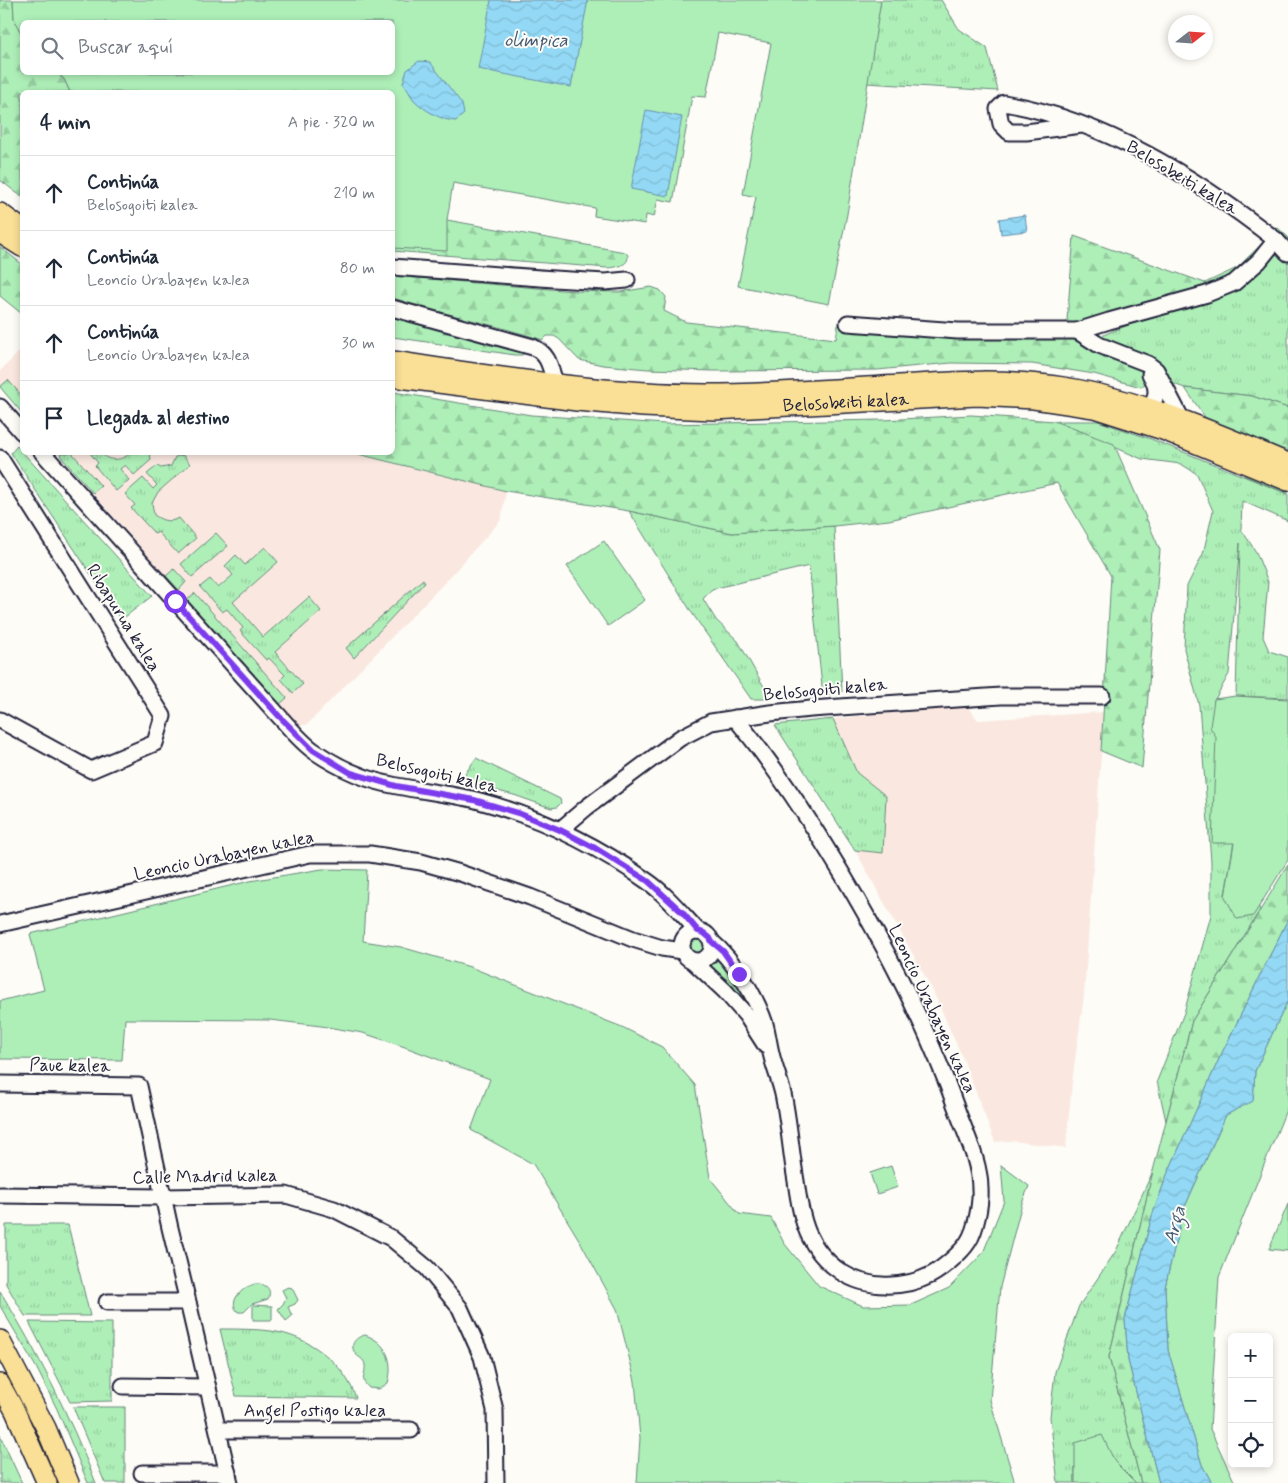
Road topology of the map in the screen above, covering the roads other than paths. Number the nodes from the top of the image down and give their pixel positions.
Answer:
1 (1082, 125) junction
2 (0, 213) edge
3 (20, 227) edge
4 (0, 233) edge
5 (1276, 240) junction
6 (20, 247) edge
7 (1288, 253) edge
8 (395, 267) edge
9 (627, 280) dead end
10 (395, 309) edge
11 (848, 323) dead end
12 (1077, 331) junction
13 (395, 361) edge
14 (395, 377) edge
15 (555, 383) junction
16 (1, 408) edge
17 (1150, 408) junction
18 (1182, 420) junction
19 (0, 428) edge
20 (20, 430) edge
21 (45, 455) edge
22 (0, 458) edge
23 (1288, 463) edge
24 (1288, 481) edge
25 (1102, 696) dead end
26 (735, 718) junction
27 (0, 720) edge
28 (560, 830) junction
29 (0, 924) edge
30 (698, 931) junction
31 (712, 942) junction
32 (688, 956) junction
33 (771, 1054) junction
34 (0, 1084) edge
35 (0, 1195) edge
36 (163, 1197) junction
37 (106, 1302) dead end
38 (188, 1302) junction
39 (0, 1340) edge
40 (0, 1384) edge
41 (122, 1386) dead end
42 (208, 1387) junction
43 (219, 1430) junction
44 (411, 1430) dead end
45 (142, 1473) dead end
46 (229, 1478) edge
47 (46, 1483) edge
48 (69, 1483) edge
49 (496, 1483) edge

1 - 1 street, Belosobeiti kalea
1 - 5 street, Belosobeiti kalea
2 - 3 main road
4 - 6 main road
5 - 7 street, Belosobeiti kalea
5 - 12 street
8 - 9 street
10 - 15 street
11 - 12 street
12 - 17 street
12 - 18 street
13 - 15 main road, Belosobeiti kalea
14 - 24 main road, Belosobeiti kalea
15 - 17 main road, Belosobeiti kalea
16 - 19 street
16 - 20 street
17 - 18 main road, Belosobeiti kalea
18 - 23 main road, Belosobeiti kalea
21 - 28 street, Belosogoiti kalea
22 - 27 street, Ribapurua kalea
25 - 26 street, Belosogoiti kalea
26 - 28 street, Belosogoiti kalea
26 - 33 street, Leoncio Urabayen kalea
28 - 30 street
29 - 32 street, Leoncio Urabayen kalea
30 - 31 street
30 - 32 street
31 - 32 street
31 - 33 street, Leoncio Urabayen kalea
32 - 33 street, Leoncio Urabayen kalea
34 - 36 street, Paue kalea
35 - 36 street, Calle Madrid kalea
36 - 38 street
36 - 49 street, Calle Madrid kalea
37 - 38 street
38 - 42 street
39 - 48 main road
40 - 47 main road
41 - 42 street
42 - 43 street
43 - 44 street, Angel Postigo kalea
43 - 46 street
45 - 46 street

